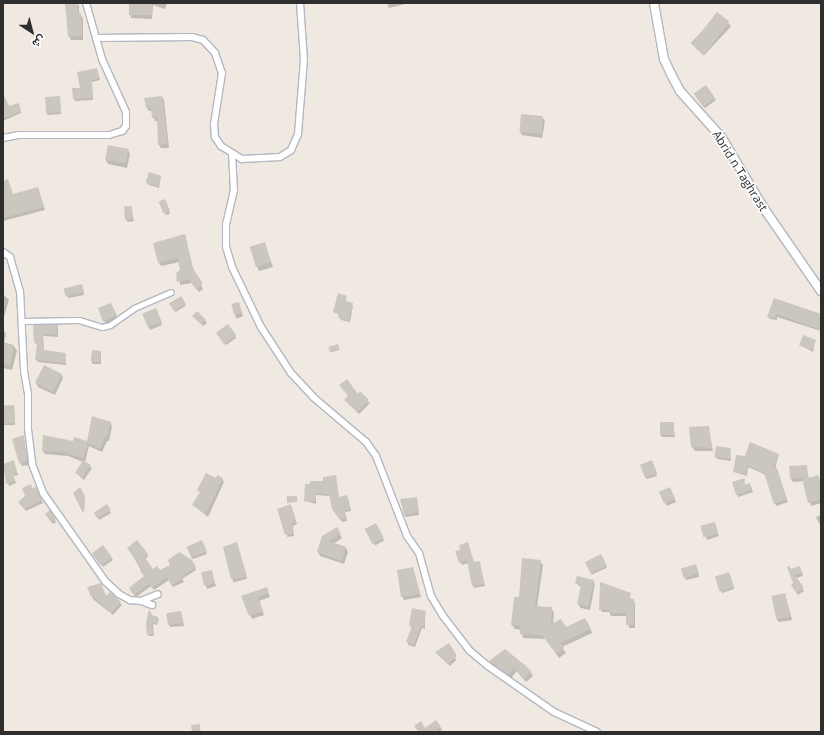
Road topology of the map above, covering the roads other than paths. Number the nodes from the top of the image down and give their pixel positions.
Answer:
1 (86, 3) edge
2 (300, 3) edge
3 (654, 3) edge
4 (96, 38) junction
5 (3, 138) edge
6 (232, 153) junction
7 (3, 252) edge
8 (821, 291) edge
9 (171, 292) dead end
10 (22, 321) junction
11 (158, 594) dead end
12 (141, 600) junction
13 (152, 605) dead end
14 (597, 732) edge

1 - 4 street
2 - 6 street
3 - 8 street, Abrid n Taghrast
4 - 5 street
4 - 6 street
6 - 14 street
7 - 10 street
9 - 10 street
10 - 12 street
11 - 12 street
12 - 13 street

